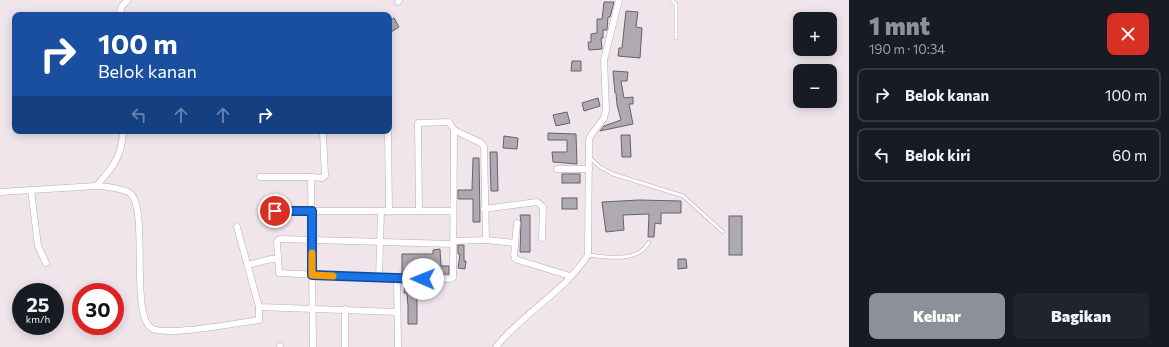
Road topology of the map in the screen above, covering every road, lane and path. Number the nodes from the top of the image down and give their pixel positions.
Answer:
1 (128, 0) edge
2 (619, 0) edge
3 (672, 0) edge
4 (120, 12) edge
5 (676, 38) dead end
6 (454, 130) junction
7 (123, 134) edge
8 (323, 134) edge
9 (388, 134) edge
10 (589, 157) junction
11 (557, 169) dead end
12 (589, 169) junction
13 (260, 177) dead end
14 (310, 177) junction
15 (96, 186) junction
16 (31, 190) junction
17 (0, 192) edge
18 (484, 209) junction
19 (262, 211) dead end
20 (312, 211) junction
21 (420, 211) junction
22 (381, 212) junction
23 (389, 212) junction
24 (452, 212) junction
25 (518, 223) dead end
26 (237, 228) dead end
27 (723, 232) dead end
28 (542, 238) dead end
29 (486, 240) junction
30 (312, 241) junction
31 (649, 242) dead end
32 (381, 243) junction
33 (452, 243) junction
34 (515, 243) junction
35 (588, 255) junction
36 (277, 259) junction
37 (46, 263) dead end
38 (248, 265) junction
39 (312, 275) junction
40 (570, 276) junction
41 (379, 278) junction
42 (397, 278) junction
43 (259, 307) junction
44 (313, 308) junction
45 (345, 310) junction
46 (397, 312) junction
47 (313, 347) edge
48 (344, 347) edge
49 (398, 347) edge
50 (496, 347) edge

1 - 4 street
2 - 10 street
3 - 5 lane
6 - 18 street
6 - 21 street
6 - 24 street
7 - 15 street
8 - 14 street
9 - 23 street
10 - 12 street
10 - 27 lane
11 - 12 street
12 - 35 street
13 - 14 street
14 - 20 street
15 - 16 street
15 - 43 street
16 - 17 street
16 - 37 street
18 - 28 street
18 - 29 street
19 - 20 street
20 - 22 street
20 - 30 street
21 - 23 street
21 - 24 street
22 - 23 street
22 - 32 street
24 - 33 street
25 - 34 street
26 - 38 street
29 - 33 street
29 - 34 street
30 - 32 street
30 - 36 street
30 - 39 street
31 - 35 lane
32 - 33 street
32 - 41 street
33 - 42 street
34 - 40 street
35 - 40 street
36 - 38 street
36 - 39 street
38 - 43 street
39 - 41 street
39 - 44 street
40 - 50 street
41 - 42 street
42 - 46 street
43 - 44 street
44 - 45 street
44 - 47 street
45 - 46 street
45 - 48 street
46 - 49 street

